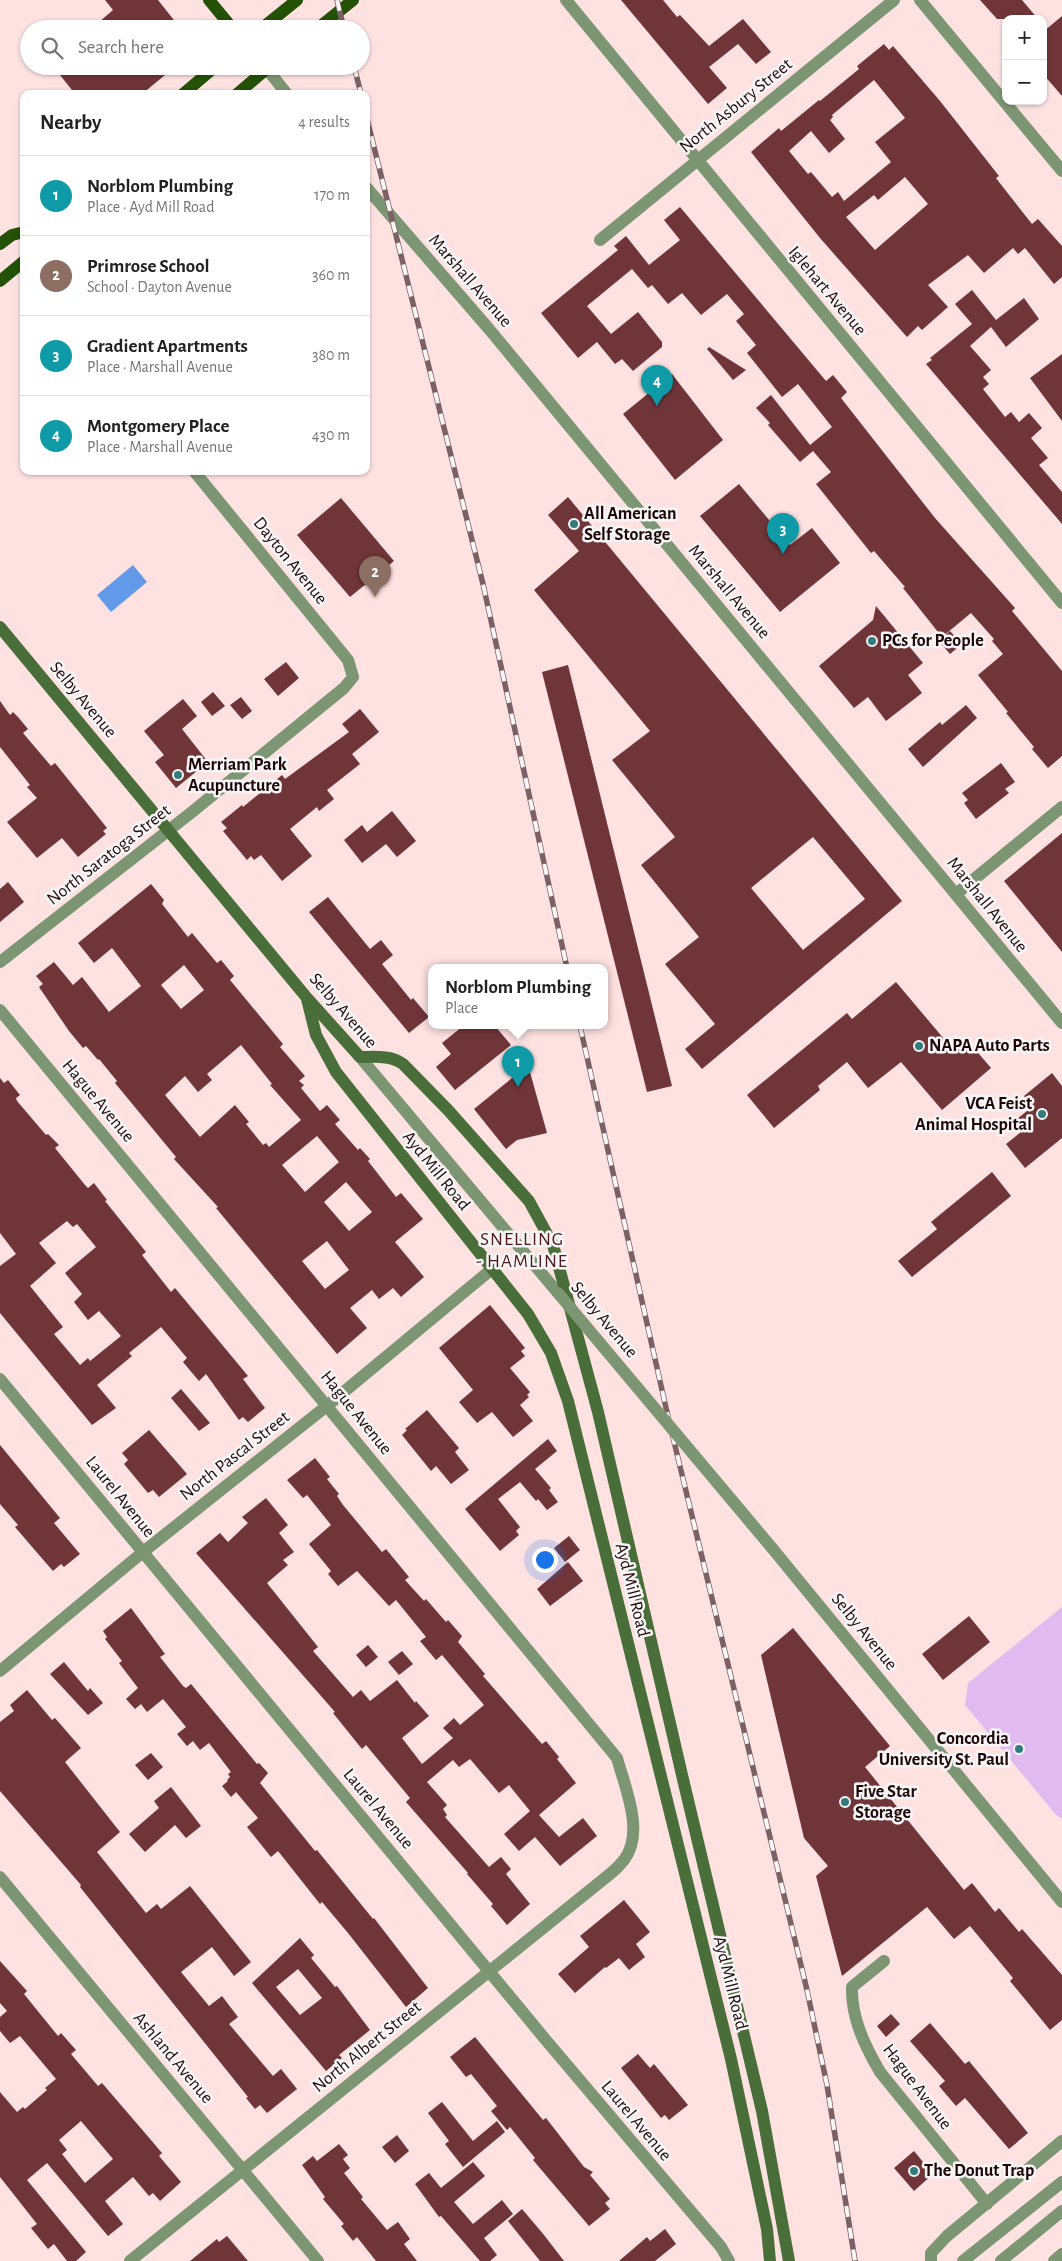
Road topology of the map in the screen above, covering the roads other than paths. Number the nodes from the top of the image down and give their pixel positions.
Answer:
1 (209, 0) edge
2 (297, 0) edge
3 (352, 0) edge
4 (566, 0) edge
5 (894, 0) edge
6 (920, 0) edge
7 (226, 20) edge
8 (273, 20) edge
9 (328, 20) edge
10 (205, 75) edge
11 (258, 75) edge
12 (273, 75) edge
13 (188, 90) edge
14 (241, 90) edge
15 (284, 90) edge
16 (697, 161) junction
17 (1062, 171) edge
18 (370, 192) edge
19 (20, 233) edge
20 (2, 239) edge
21 (600, 240) dead end
22 (20, 266) edge
23 (0, 281) edge
24 (197, 475) edge
25 (1062, 603) edge
26 (0, 627) edge
27 (353, 677) joint
28 (1062, 807) edge
29 (168, 830) junction
30 (956, 894) junction
31 (0, 962) edge
32 (307, 998) junction
33 (0, 1010) edge
34 (1062, 1023) edge
35 (360, 1057) junction
36 (492, 1269) junction
37 (0, 1379) edge
38 (328, 1405) junction
39 (142, 1552) junction
40 (0, 1671) edge
41 (625, 1859) joint
42 (0, 1877) edge
43 (1062, 1902) edge
44 (884, 1961) dead end
45 (489, 1971) junction
46 (1062, 2141) edge
47 (243, 2170) junction
48 (1062, 2182) edge
49 (988, 2204) junction
50 (1062, 2211) edge
51 (1062, 2254) edge
52 (931, 2257) edge
53 (1004, 2259) edge
54 (130, 2261) edge
55 (318, 2261) edge
56 (729, 2261) edge
57 (770, 2261) edge
58 (789, 2261) edge
59 (963, 2261) edge
60 (1054, 2261) edge

1 - 7 main road
2 - 8 main road
3 - 9 main road
4 - 16 street, Iglehart Avenue
5 - 16 street, North Asbury Street
6 - 17 street
10 - 13 main road
11 - 14 main road
12 - 15 street
16 - 21 street, North Asbury Street
16 - 25 street, Iglehart Avenue
18 - 30 street, Marshall Avenue
19 - 20 main road
22 - 23 main road
24 - 27 street, Dayton Avenue
26 - 29 main road, Selby Avenue
27 - 29 street, North Saratoga Street
28 - 30 street
29 - 31 street, North Saratoga Street
29 - 32 main road, Selby Avenue
30 - 34 street, Marshall Avenue
32 - 35 main road, Selby Avenue
32 - 36 main road, Ayd Mill Road
33 - 38 street, Hague Avenue
35 - 43 street, Selby Avenue, bridge
35 - 58 main road, Ayd Mill Road
36 - 38 street, North Pascal Street
36 - 57 main road, Ayd Mill Road
37 - 39 street, Laurel Avenue
38 - 39 street, North Pascal Street
38 - 41 street, Hague Avenue
39 - 40 street, North Pascal Street
39 - 45 street, Laurel Avenue
41 - 45 street, North Albert Street
42 - 47 street, Ashland Avenue
44 - 49 street, Hague Avenue
45 - 47 street, North Albert Street
45 - 56 street, Laurel Avenue
46 - 49 street
47 - 54 street, North Albert Street
47 - 55 street, Ashland Avenue
48 - 59 street
49 - 52 street
50 - 53 street
51 - 60 street

